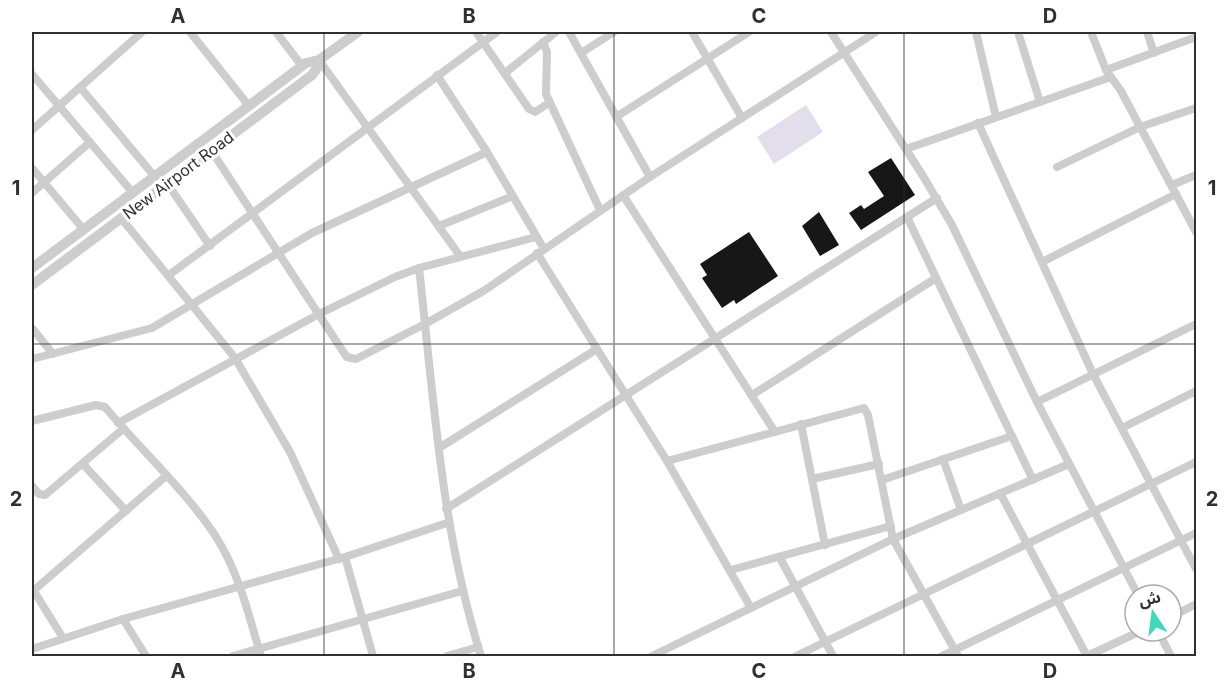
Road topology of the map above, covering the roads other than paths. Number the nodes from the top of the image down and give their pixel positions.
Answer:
1 (142, 32) edge
2 (190, 32) edge
3 (276, 32) edge
4 (358, 32) edge
5 (476, 32) edge
6 (497, 32) edge
7 (556, 32) edge
8 (569, 32) edge
9 (614, 32) edge
10 (692, 32) edge
11 (749, 32) edge
12 (831, 32) edge
13 (876, 32) edge
14 (976, 32) edge
15 (1018, 32) edge
16 (1092, 32) edge
17 (1147, 32) edge
18 (1197, 37) edge
19 (482, 41) junction
20 (543, 42) junction
21 (843, 52) junction
22 (581, 53) junction
23 (1154, 53) junction
24 (708, 58) junction
25 (319, 60) junction
26 (302, 66) junction
27 (32, 74) edge
28 (505, 74) junction
29 (1108, 74) junction
30 (437, 75) junction
31 (80, 87) junction
32 (1040, 102) junction
33 (549, 104) junction
34 (59, 106) junction
35 (249, 106) junction
36 (1197, 108) edge
37 (616, 117) junction
38 (996, 117) junction
39 (742, 118) junction
40 (978, 123) junction
41 (1140, 127) junction
42 (366, 129) junction
43 (32, 130) edge
44 (90, 142) junction
45 (906, 149) junction
46 (211, 150) junction
47 (488, 152) junction
48 (1057, 167) dead end
49 (32, 168) edge
50 (1197, 175) edge
51 (155, 177) junction
52 (650, 177) junction
53 (44, 182) junction
54 (167, 183) junction
55 (1172, 185) junction
56 (410, 186) junction
57 (32, 193) edge
58 (134, 193) junction
59 (1176, 194) junction
60 (623, 195) junction
61 (513, 196) junction
62 (937, 198) junction
63 (600, 210) junction
64 (254, 214) junction
65 (906, 217) junction
66 (121, 218) junction
67 (439, 226) junction
68 (84, 230) junction
69 (1197, 232) edge
70 (536, 237) junction
71 (210, 246) junction
72 (277, 251) junction
73 (540, 251) junction
74 (460, 256) junction
75 (1042, 262) junction
76 (32, 268) edge
77 (419, 268) junction
78 (170, 275) junction
79 (936, 278) junction
80 (32, 285) edge
81 (194, 304) junction
82 (319, 314) junction
83 (425, 324) junction
84 (1197, 324) edge
85 (32, 328) edge
86 (715, 338) junction
87 (597, 348) junction
88 (53, 354) junction
89 (235, 358) junction
90 (32, 359) edge
91 (1093, 374) junction
92 (1197, 392) edge
93 (625, 395) junction
94 (752, 395) junction
95 (1037, 402) junction
96 (32, 421) edge
97 (801, 424) junction
98 (120, 426) junction
99 (1122, 428) junction
100 (776, 432) junction
101 (1012, 436) junction
102 (439, 448) junction
103 (943, 459) junction
104 (667, 461) junction
105 (1197, 462) edge
106 (83, 464) junction
107 (879, 464) junction
108 (1069, 464) junction
109 (166, 476) junction
110 (812, 480) junction
111 (882, 480) junction
112 (1033, 480) junction
113 (1152, 484) junction
114 (32, 486) edge
115 (1000, 493) junction
116 (446, 509) junction
117 (961, 510) junction
118 (126, 511) junction
119 (1094, 513) junction
120 (447, 523) junction
121 (891, 526) junction
122 (1197, 533) edge
123 (893, 539) junction
124 (1181, 541) junction
125 (825, 545) junction
126 (1028, 546) junction
127 (342, 558) junction
128 (780, 558) junction
129 (1123, 569) junction
130 (1197, 569) edge
131 (731, 570) junction
132 (1131, 583) edge
133 (240, 586) junction
134 (794, 586) junction
135 (32, 589) edge
136 (462, 591) junction
137 (924, 595) junction
138 (1058, 600) junction
139 (1197, 604) edge
140 (751, 608) junction
141 (1183, 610) edge
142 (123, 619) junction
143 (363, 620) junction
144 (63, 638) junction
145 (1123, 639) edge
146 (825, 643) junction
147 (1164, 643) edge
148 (32, 649) edge
149 (479, 652) edge
150 (260, 653) edge
151 (957, 653) edge
152 (1087, 656) edge
153 (146, 657) edge
154 (233, 657) edge
155 (373, 657) edge
156 (447, 657) edge
157 (652, 657) edge
158 (796, 657) edge
159 (832, 657) edge
160 (942, 657) edge
161 (1172, 657) edge

1 - 31 street
2 - 35 street
3 - 26 street
4 - 25 street, New Airport Road
5 - 19 street
6 - 19 street
7 - 20 street
8 - 22 street
9 - 22 street
10 - 24 street
11 - 24 street
12 - 21 street
13 - 21 street
14 - 38 street
15 - 32 street
16 - 29 street
17 - 23 street
18 - 23 street
19 - 28 street
19 - 30 street
20 - 28 street
20 - 33 street
21 - 39 street
21 - 45 street
22 - 37 street
23 - 29 street
24 - 37 street
24 - 39 street
25 - 26 street, New Airport Road
25 - 42 street
25 - 46 street, New Airport Road
26 - 35 street, New Airport Road
27 - 34 street
28 - 33 street
29 - 32 street
29 - 41 street
30 - 42 street
30 - 47 street
31 - 34 street
31 - 51 street
32 - 38 street
33 - 63 street
34 - 43 street
34 - 44 street
35 - 51 street, New Airport Road
36 - 41 street
37 - 52 street
38 - 40 street
39 - 52 street
40 - 45 street
40 - 75 street
41 - 48 street
41 - 55 street
42 - 56 street
42 - 64 street
44 - 53 street
44 - 58 street
45 - 62 street
46 - 54 street, New Airport Road
46 - 64 street
47 - 56 street
47 - 61 street
49 - 53 street
50 - 55 street
51 - 58 street, New Airport Road
52 - 60 street
53 - 57 street
53 - 68 street
54 - 66 street, New Airport Road
54 - 71 street
55 - 59 street
56 - 67 street
56 - 72 street
58 - 68 street, New Airport Road
59 - 69 street
59 - 75 street
60 - 63 street
60 - 86 street
61 - 67 street
61 - 70 street
62 - 65 street
62 - 95 street
63 - 73 street
64 - 71 street
64 - 72 street
65 - 79 street
65 - 86 street
66 - 78 street
66 - 80 street, New Airport Road
67 - 74 street
68 - 76 street, New Airport Road
70 - 73 street
70 - 74 street
71 - 78 street
72 - 81 street
72 - 82 street
73 - 83 street
73 - 87 street
74 - 77 street
75 - 91 street
77 - 82 street
77 - 83 street
78 - 81 street
79 - 94 street
79 - 101 street
81 - 88 street
81 - 89 street
82 - 83 street
82 - 89 street
83 - 102 street
84 - 91 street
85 - 88 street
86 - 93 street
86 - 94 street
87 - 93 street
87 - 102 street
88 - 90 street
89 - 98 street
89 - 127 street
91 - 95 street
91 - 99 street
92 - 99 street
93 - 104 street
93 - 116 street
94 - 100 street
95 - 108 street
96 - 98 street
97 - 100 street
97 - 107 street
97 - 110 street
98 - 106 street
98 - 109 street
99 - 113 street
100 - 104 street
101 - 103 street
101 - 112 street
102 - 116 street
103 - 111 street
103 - 117 street
104 - 131 street
105 - 113 street
106 - 114 street
106 - 118 street
107 - 110 street
107 - 111 street
108 - 112 street
108 - 119 street
109 - 118 street
109 - 133 street
110 - 125 street
111 - 121 street
112 - 115 street
113 - 119 street
113 - 124 street
115 - 117 street
115 - 126 street
116 - 120 street
117 - 123 street
118 - 135 street
119 - 126 street
119 - 129 street
120 - 127 street
120 - 136 street
121 - 123 street
121 - 125 street
122 - 124 street
123 - 134 street
123 - 137 street
124 - 129 street
124 - 130 street
125 - 128 street
126 - 137 street
126 - 138 street
127 - 133 street
127 - 143 street
128 - 131 street
128 - 134 street
129 - 132 street
129 - 138 street
131 - 140 street
133 - 142 street
133 - 150 street
134 - 140 street
134 - 146 street
135 - 144 street
136 - 143 street
136 - 149 street
137 - 146 street
137 - 151 street
138 - 151 street
138 - 152 street
139 - 141 street
140 - 157 street
142 - 144 street
142 - 153 street
143 - 150 street
143 - 155 street
144 - 148 street
145 - 152 street
146 - 158 street
146 - 159 street
147 - 161 street
149 - 156 street
150 - 154 street
151 - 160 street

